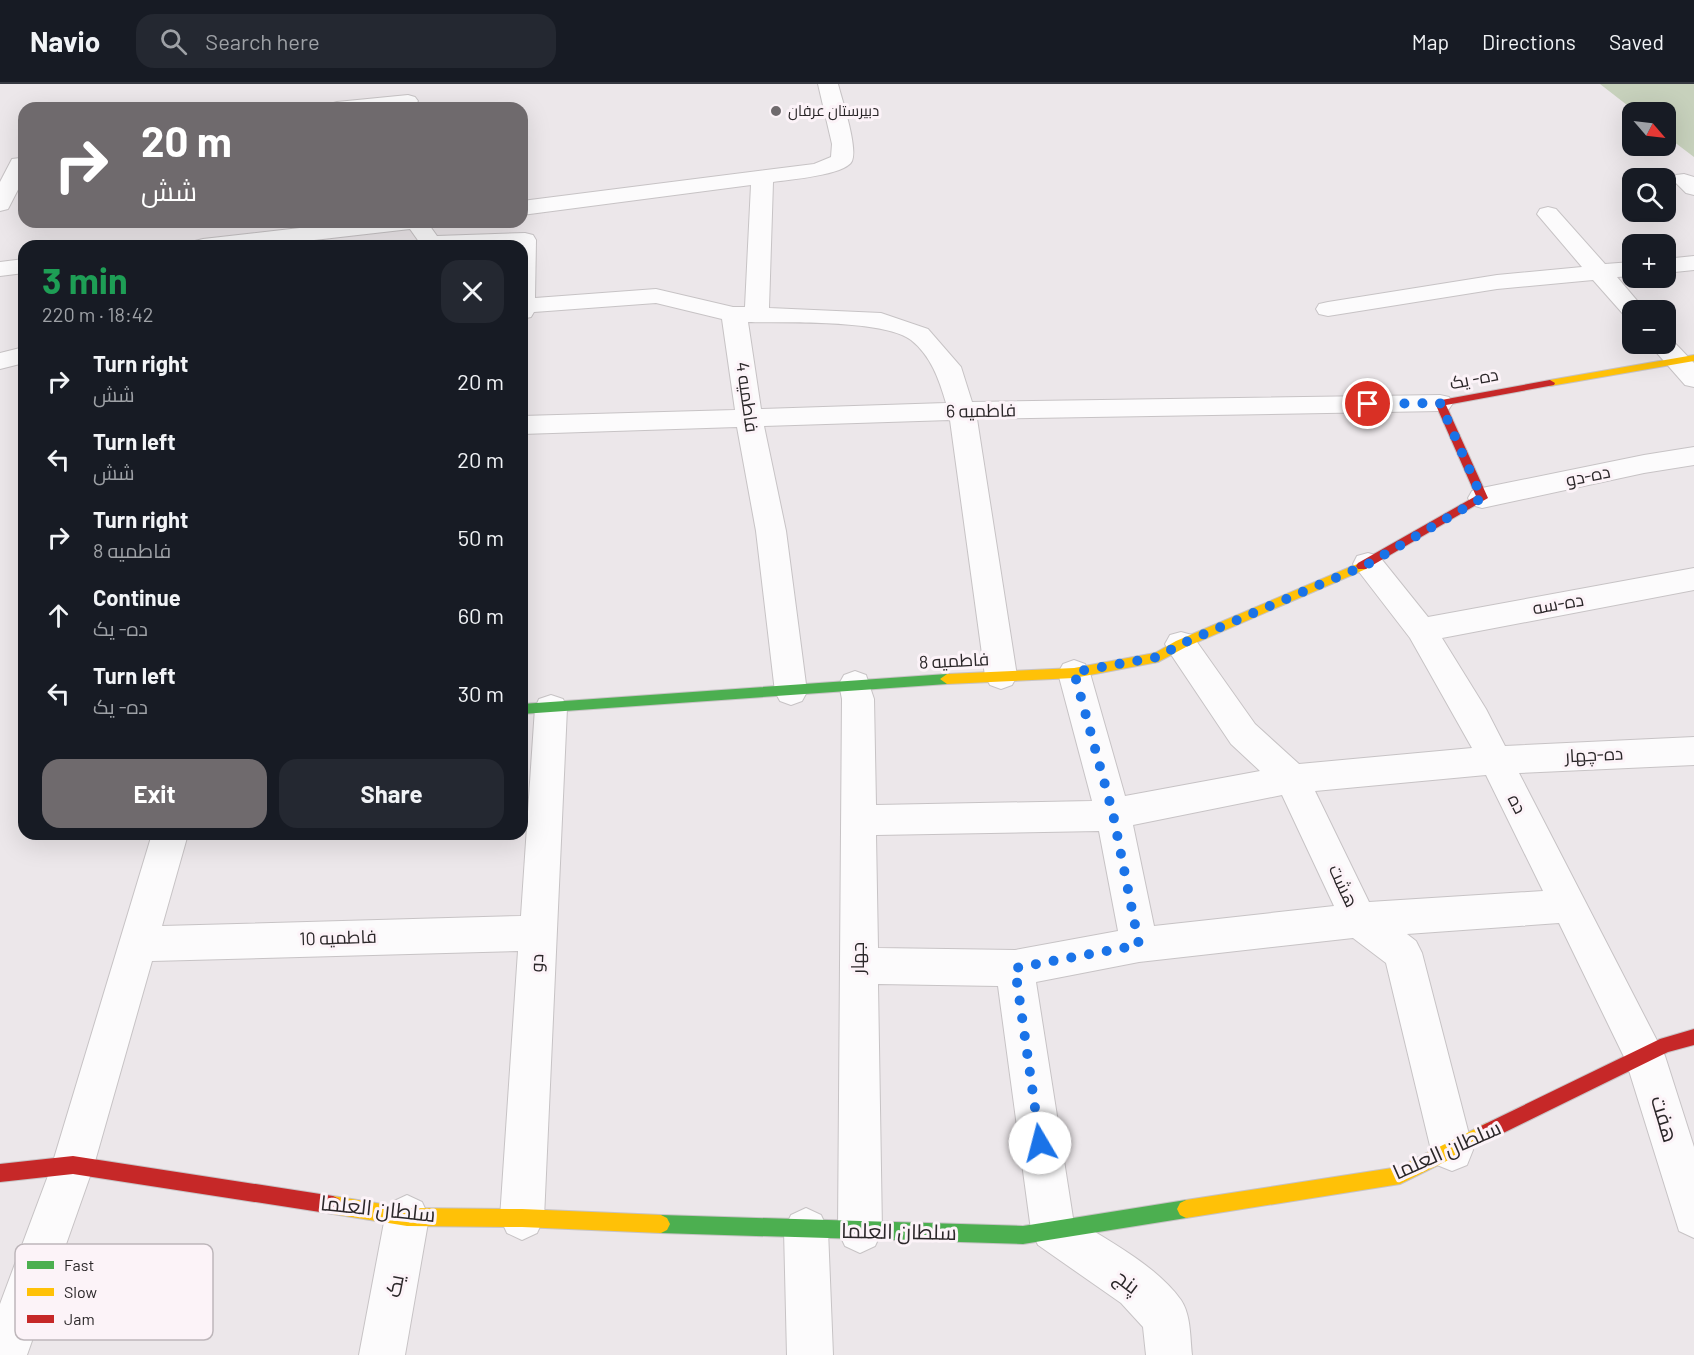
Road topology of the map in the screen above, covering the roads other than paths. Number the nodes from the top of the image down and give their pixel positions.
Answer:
1 (828, 84) edge
2 (408, 98) edge
3 (380, 102) edge
4 (15, 164) edge
5 (762, 177) junction
6 (0, 204) edge
7 (528, 207) edge
8 (1548, 214) dead end
9 (355, 228) edge
10 (393, 228) edge
11 (254, 240) edge
12 (383, 240) edge
13 (1694, 263) edge
14 (1676, 265) edge
15 (18, 267) edge
16 (0, 269) edge
17 (1622, 270) edge
18 (1600, 272) junction
19 (1624, 300) edge
20 (528, 308) edge
21 (1328, 309) dead end
22 (745, 314) junction
23 (1677, 354) edge
24 (18, 356) edge
25 (0, 361) edge
26 (1694, 379) edge
27 (1440, 403) junction
28 (962, 411) junction
29 (749, 417) junction
30 (528, 425) edge
31 (1694, 456) edge
32 (1482, 498) junction
33 (1368, 564) junction
34 (1694, 579) edge
35 (1421, 630) junction
36 (1181, 644) junction
37 (1074, 672) junction
38 (1001, 676) junction
39 (855, 684) junction
40 (791, 692) junction
41 (537, 709) edge
42 (1694, 751) edge
43 (1495, 760) junction
44 (1292, 779) junction
45 (1113, 814) junction
46 (858, 820) junction
47 (168, 840) edge
48 (1569, 906) junction
49 (1359, 920) junction
50 (538, 933) junction
51 (138, 944) junction
52 (1139, 945) junction
53 (858, 966) junction
54 (1015, 968) junction
55 (1694, 1037) edge
56 (1645, 1056) junction
57 (1452, 1150) junction
58 (73, 1166) junction
59 (0, 1173) edge
60 (1694, 1216) edge
61 (408, 1217) junction
62 (522, 1218) junction
63 (806, 1230) junction
64 (1053, 1230) junction
65 (860, 1231) junction
66 (45, 1244) edge
67 (15, 1325) edge
68 (4, 1355) edge
69 (382, 1355) edge
70 (810, 1355) edge
71 (1169, 1355) edge

1 - 5 street
2 - 3 street
4 - 6 street
5 - 7 street
5 - 22 street, فاطمیه 4
8 - 18 street
9 - 11 street
10 - 12 street
13 - 14 street
15 - 16 street
17 - 18 street
18 - 19 street
18 - 21 street
20 - 22 street
22 - 28 street
22 - 29 street, فاطمیه 4
23 - 26 street
23 - 27 street, ده- یک
24 - 25 street
27 - 28 street, فاطمیه 6
27 - 32 street, ده- یک
28 - 29 street, فاطمیه 6
28 - 38 street
29 - 30 street, فاطمیه 6
29 - 40 street, فاطمیه 4
31 - 32 street, ده-دو
32 - 33 street
33 - 35 street, ده
33 - 36 street, فاطمیه 8
34 - 35 street, ده-سه
35 - 43 street, ده
36 - 37 street, فاطمیه 8
36 - 44 street, هشت
37 - 38 street, فاطمیه 8
37 - 45 street
38 - 39 street, فاطمیه 8
39 - 40 street, فاطمیه 8
39 - 46 street, جهار
40 - 41 street, فاطمیه 8
41 - 50 street, دو
42 - 43 street, ده-چهار
43 - 44 street, ده-چهار
43 - 48 street, ده
44 - 45 street, ده-چهار
44 - 49 street, هشت
45 - 46 street, ده-چهار
45 - 52 street
46 - 53 street, جهار
47 - 51 street
48 - 49 street
48 - 56 street, ده
49 - 52 street
49 - 57 street, هشت
50 - 51 street, فاطمیه 10
50 - 62 street, دو
51 - 58 street
52 - 54 street
53 - 54 street
53 - 65 street, جهار
54 - 64 street
55 - 56 street, سلطان العلما
56 - 57 street, سلطان العلما
56 - 60 street, هفت
57 - 64 street, سلطان العلما
58 - 59 street, سلطان العلما
58 - 61 street, سلطان العلما
58 - 66 street
61 - 62 street, سلطان العلما
61 - 69 street, یک
62 - 63 street, سلطان العلما
63 - 65 street, سلطان العلما
63 - 70 street
64 - 65 street, سلطان العلما
64 - 71 street, پنج
67 - 68 street

